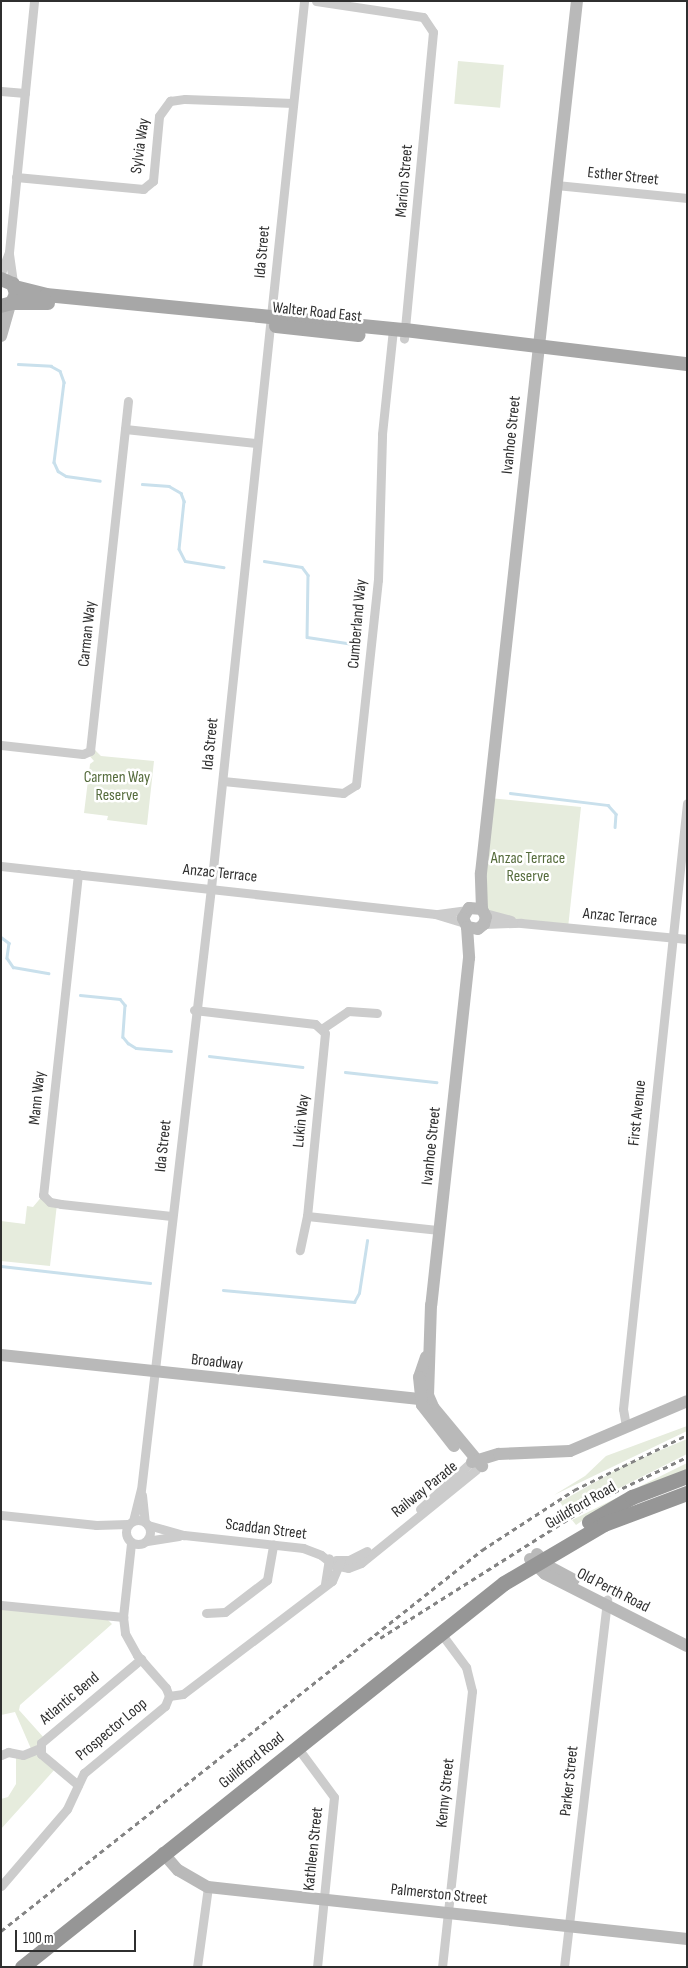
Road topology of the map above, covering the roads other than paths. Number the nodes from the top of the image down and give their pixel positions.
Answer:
1 (34, 1) edge
2 (304, 1) edge
3 (316, 1) edge
4 (577, 1) edge
5 (1, 91) edge
6 (25, 93) junction
7 (293, 103) junction
8 (16, 177) junction
9 (556, 185) junction
10 (687, 198) edge
11 (9, 252) junction
12 (1, 273) edge
13 (10, 284) edge
14 (8, 305) edge
15 (272, 321) junction
16 (398, 334) junction
17 (1, 336) edge
18 (537, 350) junction
19 (687, 364) edge
20 (128, 401) dead end
21 (125, 429) junction
22 (256, 444) junction
23 (1, 745) edge
24 (223, 781) junction
25 (687, 803) edge
26 (1, 866) edge
27 (78, 874) junction
28 (211, 888) junction
29 (435, 914) junction
30 (478, 915) junction
31 (466, 925) junction
32 (671, 938) junction
33 (687, 940) edge
34 (469, 958) junction
35 (194, 1010) junction
36 (377, 1013) dead end
37 (323, 1028) junction
38 (171, 1216) junction
39 (307, 1216) junction
40 (439, 1230) junction
41 (300, 1250) dead end
42 (1, 1355) edge
43 (154, 1372) junction
44 (425, 1400) junction
45 (687, 1401) edge
46 (626, 1426) junction
47 (476, 1464) junction
48 (687, 1476) edge
49 (141, 1490) junction
50 (687, 1493) edge
51 (1, 1515) edge
52 (130, 1522) junction
53 (147, 1524) junction
54 (96, 1526) junction
55 (184, 1535) junction
56 (128, 1539) junction
57 (145, 1542) junction
58 (273, 1545) junction
59 (326, 1558) junction
60 (536, 1559) junction
61 (130, 1562) junction
62 (340, 1564) junction
63 (325, 1584) junction
64 (606, 1602) junction
65 (1, 1605) edge
66 (206, 1613) dead end
67 (123, 1617) junction
68 (440, 1632) junction
69 (687, 1637) edge
70 (687, 1646) edge
71 (141, 1659) junction
72 (169, 1696) junction
73 (297, 1747) junction
74 (40, 1748) junction
75 (1, 1755) edge
76 (78, 1785) junction
77 (168, 1850) junction
78 (1, 1886) edge
79 (208, 1887) junction
80 (324, 1899) junction
81 (448, 1913) junction
82 (568, 1926) junction
83 (687, 1938) edge
84 (22, 1967) edge
85 (197, 1967) edge
86 (317, 1967) edge
87 (442, 1967) edge
88 (564, 1967) edge

1 - 6 street
2 - 7 street, Ida Street
3 - 16 street, Marion Street
4 - 9 street, Ivanhoe Street
5 - 6 street
6 - 8 street
7 - 8 street, Sylvia Way
7 - 15 street, Ida Street
8 - 11 street
9 - 10 street, Esther Street
9 - 18 street, Ivanhoe Street
11 - 12 street
11 - 13 street
13 - 14 main road
13 - 15 main road, Walter Road East
14 - 15 main road, Walter Road East
14 - 17 street
15 - 16 main road, Walter Road East
15 - 22 street, Ida Street
16 - 18 main road, Walter Road East
16 - 24 street, Cumberland Way
18 - 19 main road, Walter Road East
18 - 30 street, Ivanhoe Street
20 - 21 street, Carman Way
21 - 22 street
21 - 23 street, Carman Way
22 - 24 street, Ida Street
24 - 28 street, Ida Street
25 - 32 street, First Avenue
26 - 27 street, Anzac Terrace
27 - 28 street, Anzac Terrace
27 - 38 street, Mann Way
28 - 29 street, Anzac Terrace
28 - 35 street, Ida Street
29 - 30 street, Anzac Terrace
29 - 31 street, Anzac Terrace
30 - 31 street
30 - 32 street, Anzac Terrace
30 - 34 street, Ivanhoe Street
31 - 34 street, Ivanhoe Street
32 - 33 street, Anzac Terrace
32 - 46 street, First Avenue
34 - 40 street, Ivanhoe Street
35 - 37 street
35 - 38 street, Ida Street
36 - 37 street
37 - 39 street, Lukin Way
38 - 43 street, Ida Street
39 - 40 street
39 - 41 street, Lukin Way
40 - 44 street, Ivanhoe Street
42 - 43 street, Broadway
43 - 44 street, Broadway
43 - 49 street, Ida Street
44 - 47 street
45 - 46 street, Railway Parade
46 - 47 street, Railway Parade
47 - 62 street, Railway Parade
48 - 60 highway, Guildford Road
49 - 52 street, Ida Street
49 - 53 street, Ida Street
50 - 60 highway, Guildford Road
51 - 54 street
52 - 53 street, Scaddan Street
52 - 54 street
52 - 56 street, Ida Street
53 - 55 street, Scaddan Street
53 - 57 street, Ida Street
54 - 56 street
55 - 57 street, Scaddan Street
55 - 58 street, Scaddan Street
56 - 57 street, Scaddan Street
56 - 61 street, Prospector Loop
57 - 61 street, Prospector Loop
58 - 59 street, Scaddan Street
58 - 66 street
59 - 62 street, Scaddan Street
59 - 63 street
60 - 64 street, Old Perth Road
60 - 68 highway, Guildford Road
61 - 67 street, Prospector Loop
62 - 63 street
63 - 72 street
64 - 69 street, Old Perth Road
64 - 70 street, Old Perth Road
64 - 82 street, Parker Street
65 - 67 street
67 - 71 street, Prospector Loop
68 - 73 highway, Guildford Road
68 - 81 street, Kenny Street
71 - 72 street, Prospector Loop
71 - 74 street, Atlantic Bend
72 - 76 street, Prospector Loop
73 - 77 highway, Guildford Road
73 - 80 street, Kathleen Street
74 - 75 street
74 - 76 street, Atlantic Bend
76 - 78 street, Prospector Loop
77 - 79 street, Palmerston Street
77 - 84 highway, Guildford Road
79 - 80 street, Palmerston Street
79 - 85 street
80 - 81 street, Palmerston Street
80 - 86 street, Kathleen Street
81 - 82 street, Palmerston Street
81 - 87 street, Kenny Street
82 - 83 street, Palmerston Street
82 - 88 street, Parker Street

